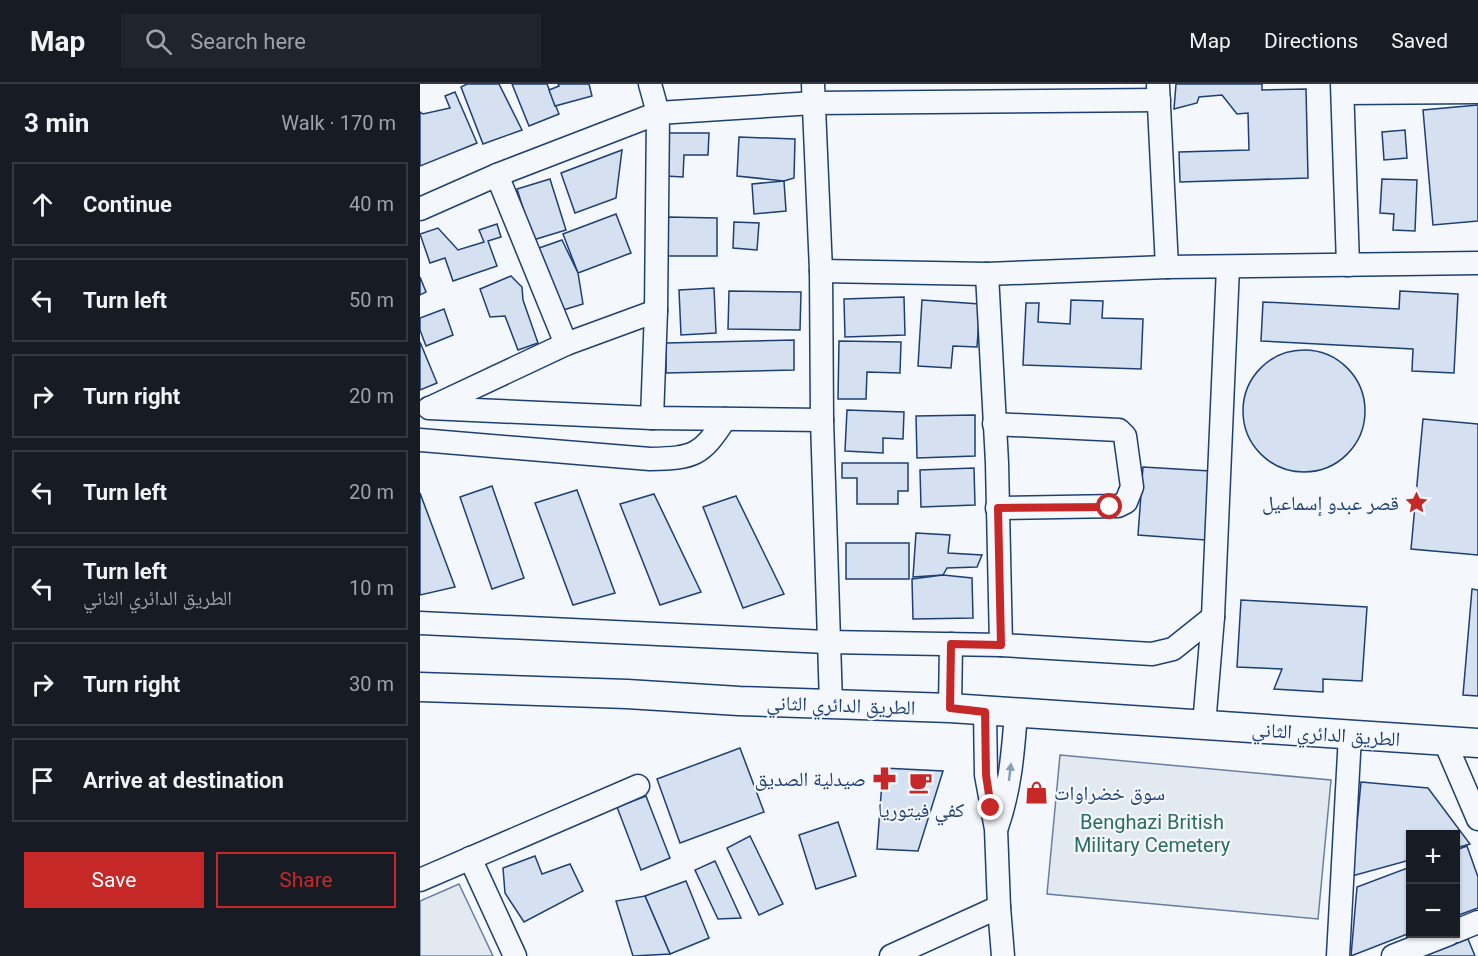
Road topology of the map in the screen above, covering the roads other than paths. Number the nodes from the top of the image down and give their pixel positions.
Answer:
1 (650, 84) edge
2 (1342, 88) edge
3 (1158, 92) edge
4 (1478, 92) edge
5 (981, 93) edge
6 (813, 94) edge
7 (658, 113) junction
8 (497, 175) junction
9 (420, 209) edge
10 (1478, 263) edge
11 (1348, 265) junction
12 (1167, 267) junction
13 (1228, 267) junction
14 (821, 272) junction
15 (987, 274) junction
16 (657, 311) junction
17 (566, 344) junction
18 (425, 410) edge
19 (652, 418) junction
20 (725, 419) junction
21 (822, 420) junction
22 (994, 424) junction
23 (420, 440) edge
24 (998, 508) junction
25 (1213, 617) junction
26 (420, 623) edge
27 (827, 642) junction
28 (951, 644) junction
29 (1001, 645) junction
30 (420, 687) edge
31 (831, 704) junction
32 (950, 708) junction
33 (985, 712) junction
34 (1016, 713) junction
35 (1204, 725) junction
36 (1350, 735) junction
37 (1445, 742) junction
38 (1478, 743) edge
39 (638, 786) dead end
40 (1478, 819) edge
41 (996, 829) junction
42 (470, 858) junction
43 (420, 880) edge
44 (999, 907) junction
45 (1478, 922) edge
46 (1460, 929) edge
47 (1437, 938) edge
48 (515, 956) edge
49 (891, 956) edge
50 (1003, 956) edge
51 (1338, 956) edge
52 (1393, 956) edge

1 - 7 street
2 - 4 street
2 - 11 street
3 - 5 street
3 - 12 street
5 - 6 street
6 - 7 street
6 - 14 street
7 - 8 street
7 - 16 street
8 - 9 street
8 - 17 street
10 - 11 street
11 - 13 street
12 - 13 street
12 - 15 street
13 - 25 street
14 - 15 street
14 - 21 street
15 - 22 street
16 - 17 street
16 - 19 street
17 - 18 street
18 - 19 street
19 - 20 street
20 - 21 street
20 - 23 street
21 - 27 street
22 - 24 street
22 - 24 street
24 - 29 street
25 - 29 street
25 - 35 street
26 - 27 street
27 - 28 street
27 - 31 street
28 - 29 street
28 - 32 street
30 - 31 main road, الطريق الدائري الثاني
31 - 32 main road, الطريق الدائري الثاني
32 - 33 main road, الطريق الدائري الثاني
33 - 34 main road, الطريق الدائري الثاني
33 - 41 street
34 - 35 main road, الطريق الدائري الثاني
41 -> 34 street
35 - 36 main road, الطريق الدائري الثاني
36 - 37 main road, الطريق الدائري الثاني
36 - 51 street
37 - 38 main road, الطريق الدائري الثاني
37 - 40 street
39 - 42 street
41 - 44 street
42 - 43 street
42 - 48 street
44 - 49 street
44 - 50 street
45 - 46 street
47 - 52 street

